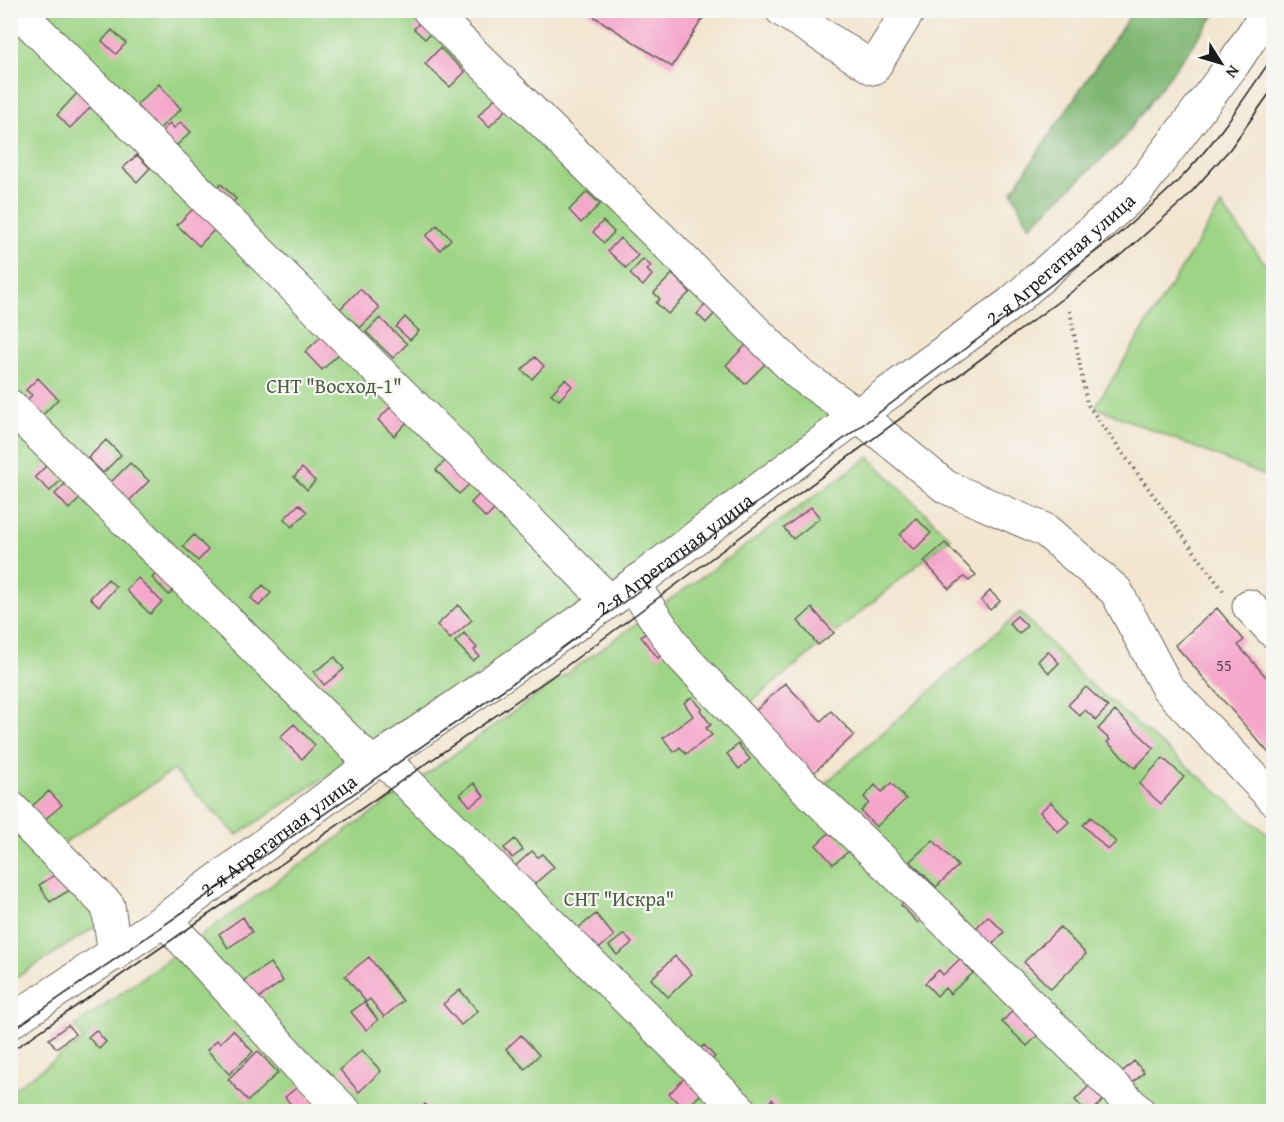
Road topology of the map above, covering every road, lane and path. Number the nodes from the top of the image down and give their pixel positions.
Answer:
1 (17, 10) edge
2 (429, 10) edge
3 (782, 10) edge
4 (909, 10) edge
5 (1269, 10) edge
6 (1070, 311) dead end
7 (10, 406) edge
8 (858, 415) junction
9 (621, 593) junction
10 (1249, 606) joint
11 (1274, 632) edge
12 (377, 761) junction
13 (1274, 799) edge
14 (10, 807) edge
15 (165, 920) junction
16 (115, 954) junction
17 (10, 1022) edge
18 (345, 1112) edge
19 (742, 1112) edge
20 (1139, 1112) edge

1 - 9 street
2 - 8 street
3 - 4 street
5 - 8 street, 2-я Агрегатная улица
6 - 10 path
7 - 12 street
8 - 9 street, 2-я Агрегатная улица
8 - 13 street
9 - 12 street, 2-я Агрегатная улица
9 - 20 street
10 - 11 street
12 - 15 street, 2-я Агрегатная улица
12 - 19 street
14 - 16 street
15 - 16 street, 2-я Агрегатная улица
15 - 18 street
16 - 17 street, 2-я Агрегатная улица

